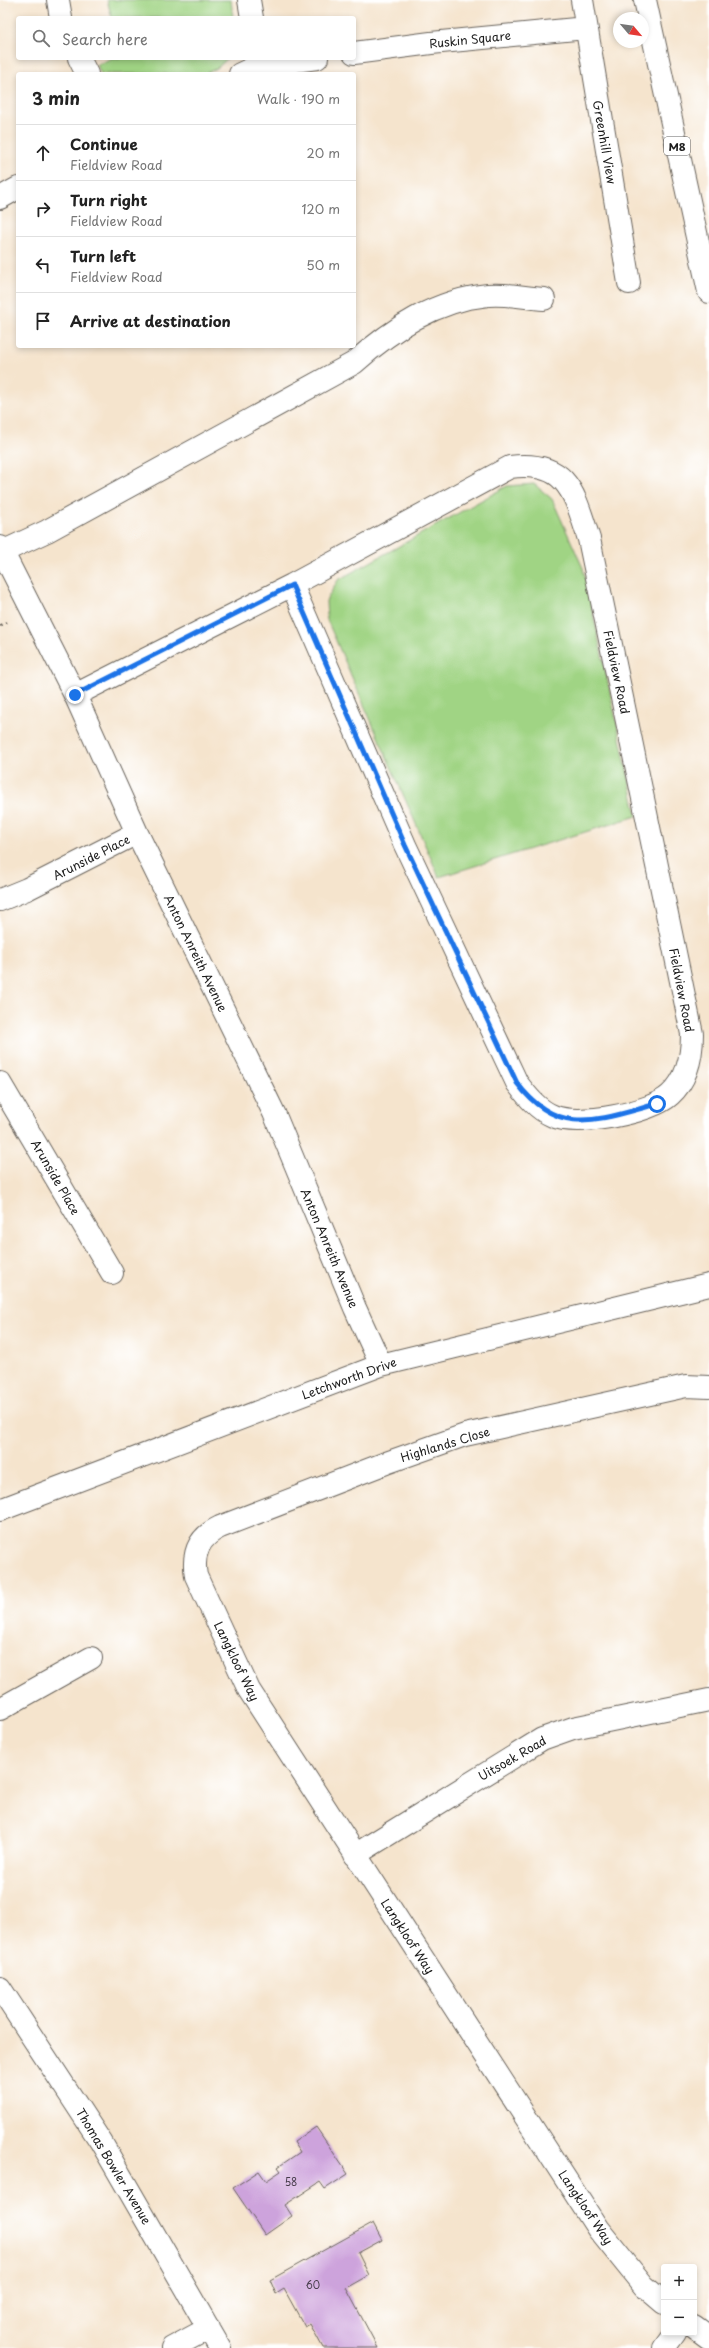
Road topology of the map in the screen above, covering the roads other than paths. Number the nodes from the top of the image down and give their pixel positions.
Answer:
1 (58, 0) edge
2 (250, 0) edge
3 (582, 0) edge
4 (645, 0) edge
5 (61, 16) edge
6 (252, 16) edge
7 (586, 28) junction
8 (356, 53) edge
9 (80, 60) edge
10 (300, 60) edge
11 (251, 66) edge
12 (86, 72) edge
13 (16, 189) edge
14 (0, 198) edge
15 (629, 283) dead end
16 (709, 292) edge
17 (544, 299) dead end
18 (1, 550) edge
19 (292, 585) junction
20 (75, 695) junction
21 (137, 833) junction
22 (0, 900) edge
23 (0, 1083) edge
24 (112, 1273) dead end
25 (709, 1285) edge
26 (381, 1364) junction
27 (709, 1387) edge
28 (0, 1510) edge
29 (198, 1546) joint
30 (91, 1658) dead end
31 (709, 1700) edge
32 (0, 1709) edge
33 (355, 1855) junction
34 (0, 1988) edge
35 (661, 2300) edge
36 (209, 2328) junction
37 (697, 2329) edge
38 (673, 2336) edge
39 (709, 2338) edge
40 (172, 2348) edge
41 (220, 2348) edge
42 (664, 2348) edge

1 - 5 street
2 - 6 street
3 - 7 street, Greenhill View
4 - 16 street, M8
7 - 8 street, Ruskin Square
7 - 15 street, Greenhill View
9 - 12 street
10 - 11 street
13 - 14 street
17 - 18 street
18 - 20 street, Anton Anreith Avenue
19 - 19 street, Fieldview Road
19 - 20 street, Fieldview Road
20 - 21 street, Anton Anreith Avenue
21 - 22 street, Arunside Place
21 - 26 street, Anton Anreith Avenue
23 - 24 street, Arunside Place
25 - 26 street, Letchworth Drive
26 - 28 street, Letchworth Drive
27 - 29 street, Highlands Close
29 - 33 street, Langkloof Way
30 - 32 street
31 - 33 street, Uitsoek Road
33 - 35 street, Langkloof Way
34 - 36 street, Thomas Bowler Avenue
36 - 40 street
36 - 41 street, Thomas Bowler Avenue
37 - 39 street
38 - 42 street

